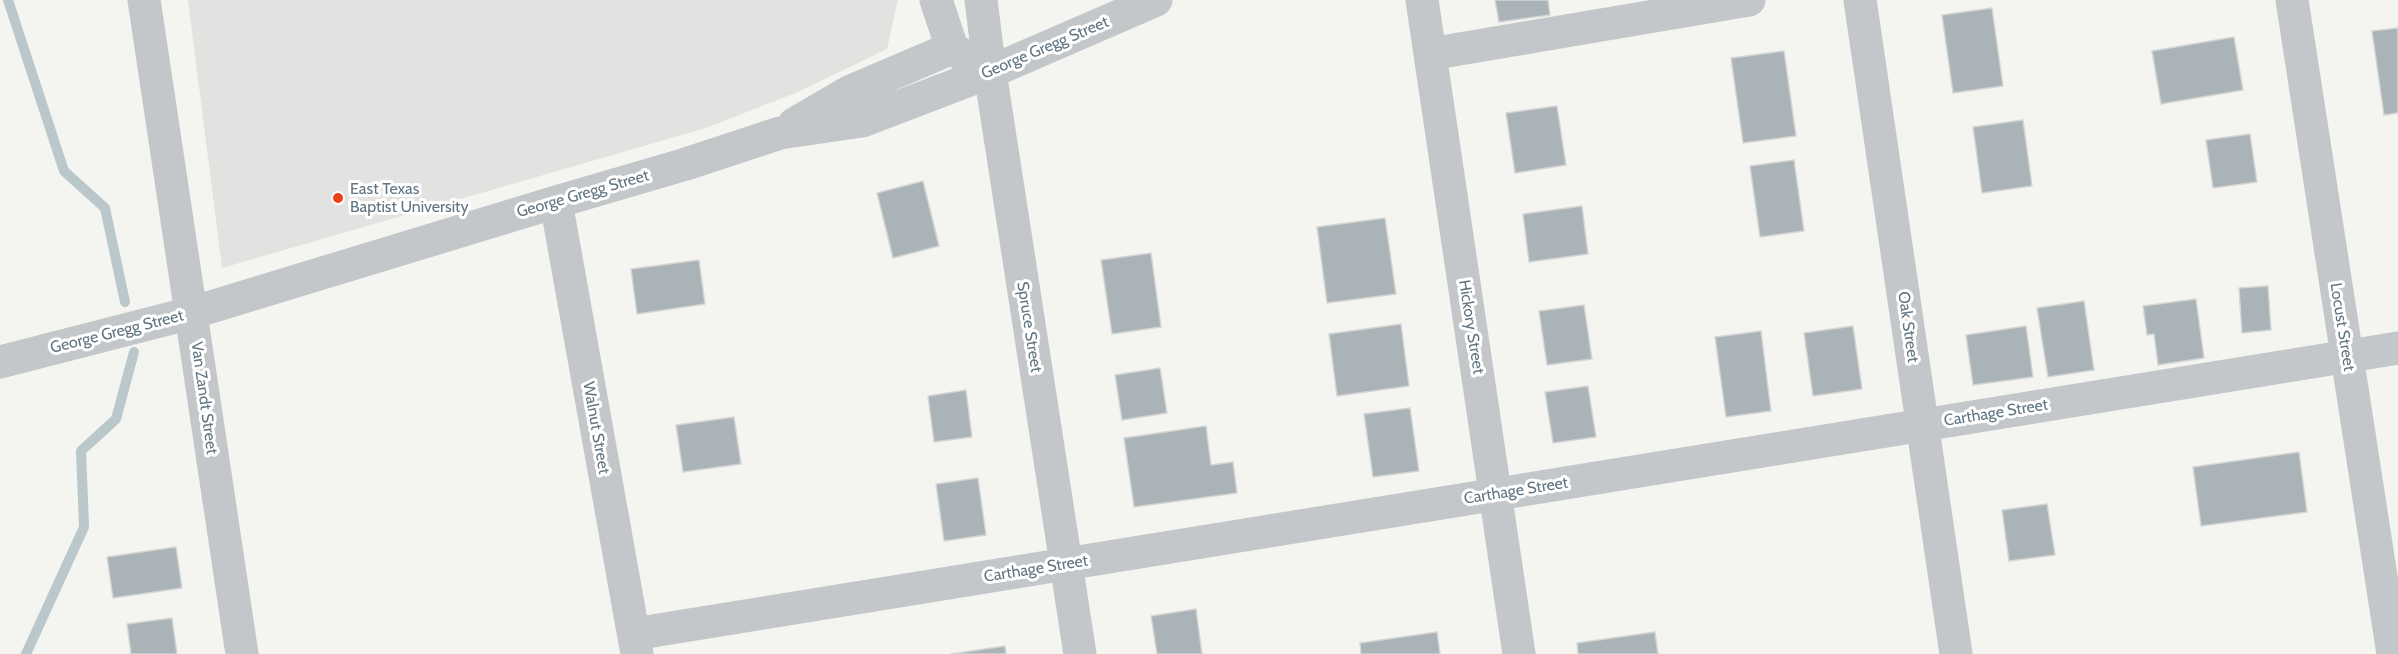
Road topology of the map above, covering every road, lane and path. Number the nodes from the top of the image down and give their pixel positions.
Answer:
1 (144, 0) edge
2 (936, 0) edge
3 (981, 0) edge
4 (1156, 0) edge
5 (1422, 0) edge
6 (1749, 0) edge
7 (1860, 0) edge
8 (2292, 0) edge
9 (952, 48) junction
10 (1430, 54) junction
11 (990, 72) junction
12 (780, 133) junction
13 (556, 202) junction
14 (191, 313) junction
15 (2398, 348) edge
16 (2347, 356) junction
17 (0, 362) edge
18 (1922, 425) junction
19 (1496, 495) junction
20 (1066, 564) junction
21 (635, 644) edge
22 (242, 654) edge
23 (1080, 654) edge
24 (1520, 654) edge
25 (1956, 654) edge
26 (2393, 654) edge

1 - 14 street, Van Zandt Street
2 - 9 street
3 - 11 street, Spruce Street
4 - 11 street, George Gregg Street
5 - 10 street, Hickory Street
6 - 10 street
7 - 18 street, Oak Street
8 - 16 street, Locust Street
9 - 11 street
9 - 12 street
10 - 19 street, Hickory Street
11 - 12 street, George Gregg Street
11 - 20 street, Spruce Street
12 - 13 street, George Gregg Street
13 - 14 street, George Gregg Street
13 - 21 street, Walnut Street
14 - 17 street, George Gregg Street
14 - 22 street, Van Zandt Street
15 - 16 street, Carthage Street
16 - 18 street, Carthage Street
16 - 26 street, Locust Street
18 - 19 street, Carthage Street
18 - 25 street, Oak Street
19 - 20 street, Carthage Street
19 - 24 street, Hickory Street
20 - 21 street, Carthage Street
20 - 23 street, Spruce Street

